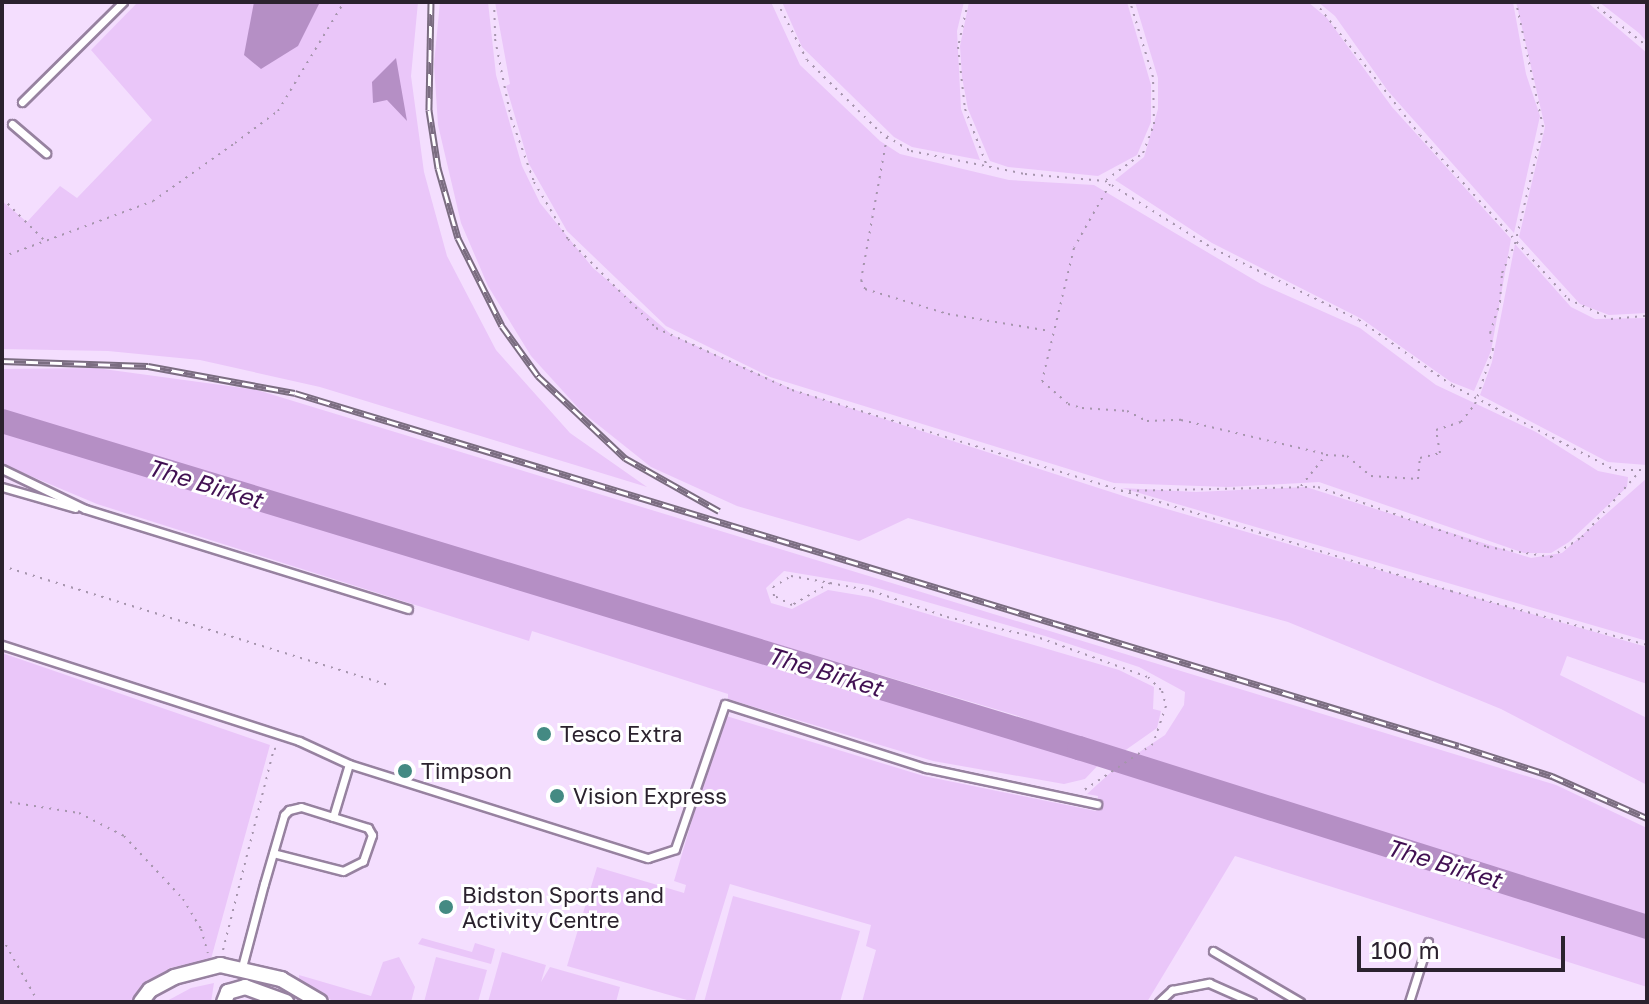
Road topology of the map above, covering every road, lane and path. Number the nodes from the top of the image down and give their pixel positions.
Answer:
1 (123, 2) edge
2 (344, 2) edge
3 (494, 2) edge
4 (777, 2) edge
5 (968, 2) edge
6 (1130, 2) edge
7 (1315, 2) edge
8 (1516, 2) edge
9 (1591, 2) edge
10 (1647, 46) edge
11 (22, 102) dead end
12 (12, 124) dead end
13 (887, 136) junction
14 (46, 153) dead end
15 (987, 166) junction
16 (1105, 181) junction
17 (1110, 184) junction
18 (2, 198) edge
19 (1516, 240) junction
20 (46, 242) junction
21 (2, 257) edge
22 (1647, 316) edge
23 (1051, 331) junction
24 (1475, 397) junction
25 (1326, 455) junction
26 (2, 469) edge
27 (1647, 470) edge
28 (1639, 471) junction
29 (1301, 486) junction
30 (2, 487) edge
31 (1120, 491) junction
32 (85, 509) junction
33 (2, 566) edge
34 (830, 583) junction
35 (408, 609) dead end
36 (2, 645) edge
37 (1647, 645) edge
38 (391, 686) dead end
39 (285, 736) junction
40 (349, 764) junction
41 (1074, 798) junction
42 (2, 801) edge
43 (1097, 804) dead end
44 (333, 817) junction
45 (273, 853) junction
46 (2, 938) edge
47 (1428, 942) dead end
48 (1213, 951) dead end
49 (216, 960) junction
50 (242, 967) junction
51 (38, 1002) edge
52 (141, 1002) edge
53 (224, 1002) edge
54 (286, 1002) edge
55 (320, 1002) edge
56 (1159, 1002) edge
57 (1252, 1002) edge
58 (1300, 1002) edge
59 (1409, 1002) edge

1 - 11 lane
2 - 20 path
3 - 31 path
4 - 13 path
5 - 15 path
6 - 16 path
7 - 19 path
8 - 19 path
9 - 10 path
12 - 14 lane
13 - 15 path
13 - 23 path
15 - 16 path
16 - 17 path
17 - 23 path
17 - 24 path
18 - 20 path
19 - 22 path
19 - 24 path
20 - 21 path
23 - 25 path
24 - 25 path
24 - 28 path
25 - 29 path
26 - 32 lane
27 - 28 path
28 - 29 path
29 - 31 path
30 - 32 lane
31 - 37 path
32 - 35 lane
33 - 38 path
34 - 34 path
34 - 41 path
36 - 39 lane
39 - 40 lane
39 - 49 path
40 - 41 lane
40 - 44 lane
41 - 43 lane
42 - 49 path
44 - 45 lane
44 - 45 lane
45 - 50 lane
46 - 51 path
47 - 59 lane
48 - 58 lane
49 - 50 street
49 - 52 street
50 - 55 street
53 - 54 street
56 - 57 lane

